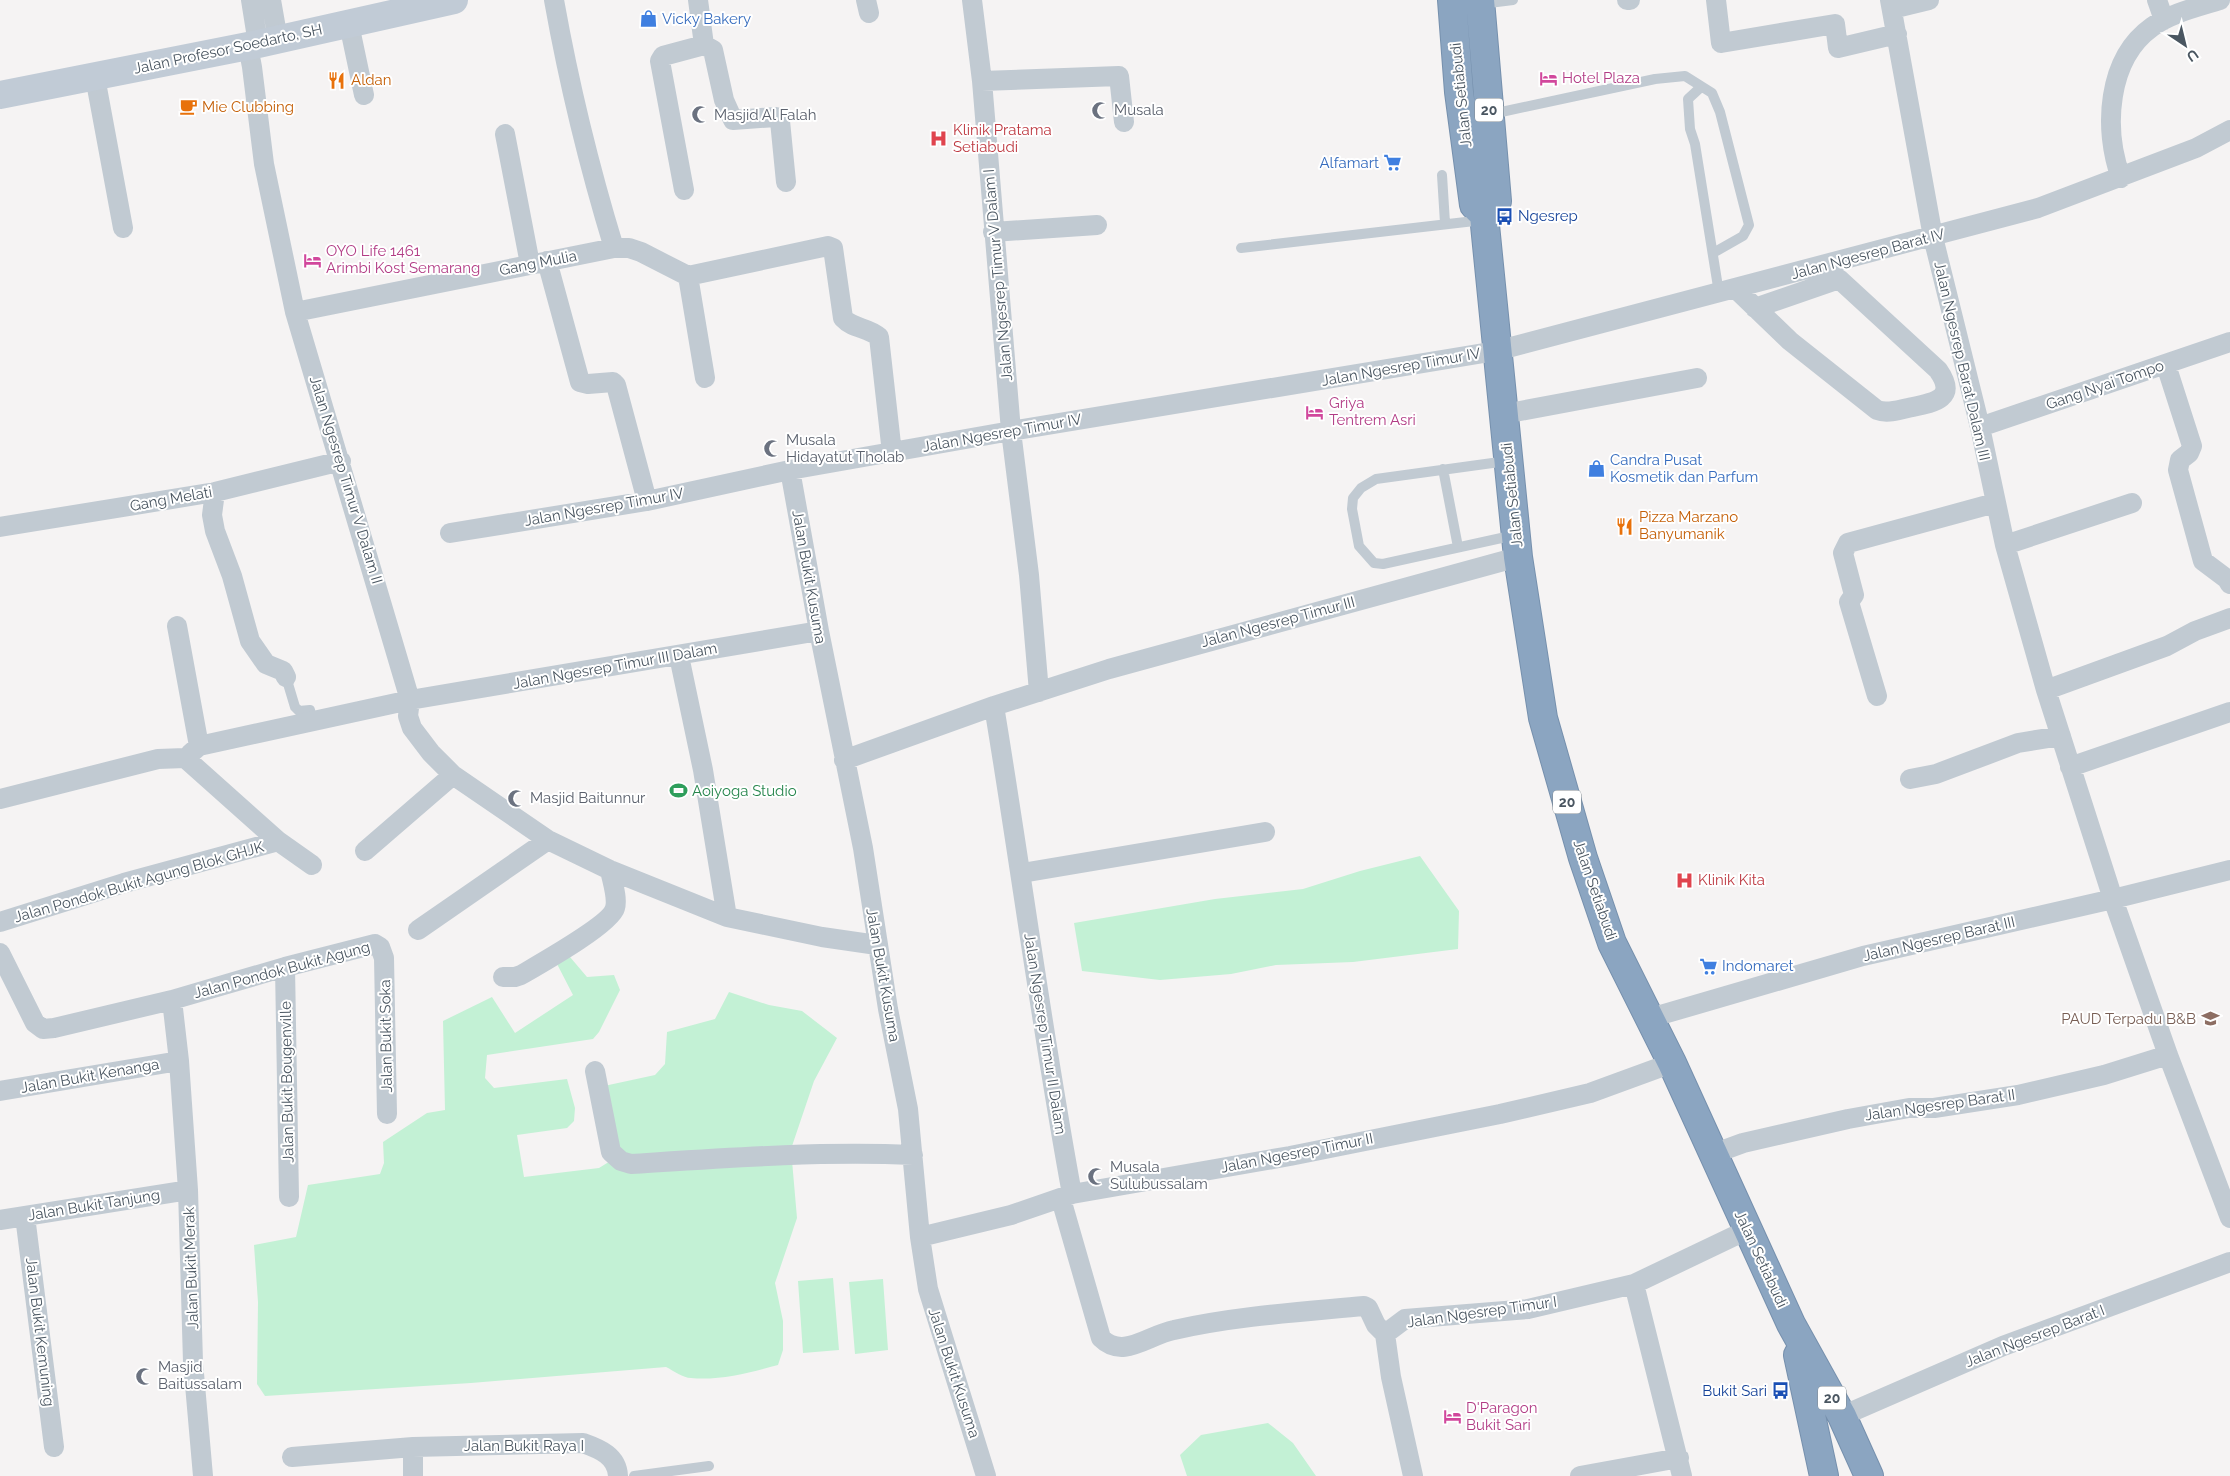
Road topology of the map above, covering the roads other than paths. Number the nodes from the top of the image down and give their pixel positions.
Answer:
1 (271, 0) edge
2 (454, 0) edge
3 (554, 0) edge
4 (698, 0) edge
5 (972, 0) edge
6 (1452, 0) edge
7 (1512, 0) edge
8 (1716, 0) edge
9 (1929, 0) edge
10 (2157, 0) edge
11 (2220, 0) edge
12 (254, 1) edge
13 (1480, 2) edge
14 (1891, 4) edge
15 (2164, 20) junction
16 (349, 24) junction
17 (1896, 34) junction
18 (261, 43) junction
19 (704, 45) junction
20 (95, 77) junction
21 (982, 81) junction
22 (1701, 86) junction
23 (0, 95) edge
24 (364, 96) dead end
25 (1490, 115) junction
26 (1124, 122) dead end
27 (2230, 130) edge
28 (505, 134) dead end
29 (1442, 175) dead end
30 (2121, 178) junction
31 (786, 182) dead end
32 (684, 190) dead end
33 (1484, 217) junction
34 (1445, 223) junction
35 (1097, 225) dead end
36 (123, 228) dead end
37 (994, 232) junction
38 (1932, 237) junction
39 (614, 248) junction
40 (1241, 248) dead end
41 (1713, 254) junction
42 (538, 262) junction
43 (688, 276) junction
44 (1727, 291) junction
45 (1755, 308) junction
46 (295, 312) junction
47 (2230, 342) edge
48 (1496, 351) junction
49 (2166, 365) junction
50 (705, 378) dead end
51 (1696, 378) dead end
52 (1504, 414) junction
53 (1980, 427) junction
54 (1011, 430) junction
55 (892, 453) junction
56 (1509, 460) junction
57 (340, 461) junction
58 (1443, 469) junction
59 (790, 470) junction
60 (214, 492) junction
61 (647, 501) junction
62 (1995, 503) junction
63 (2132, 503) dead end
64 (0, 527) edge
65 (450, 533) dead end
66 (2005, 545) junction
67 (1517, 546) junction
68 (1458, 547) junction
69 (2230, 584) edge
70 (2230, 618) edge
71 (177, 626) dead end
72 (819, 631) junction
73 (679, 656) junction
74 (286, 677) joint
75 (2046, 690) junction
76 (1038, 692) junction
77 (1876, 696) dead end
78 (410, 700) junction
79 (994, 706) junction
80 (2230, 712) edge
81 (313, 721) junction
82 (2061, 736) junction
83 (192, 752) junction
84 (844, 760) junction
85 (2070, 767) junction
86 (453, 775) junction
87 (1910, 779) dead end
88 (0, 799) edge
89 (1265, 832) dead end
90 (548, 840) junction
91 (278, 841) junction
92 (365, 851) dead end
93 (312, 865) dead end
94 (610, 870) junction
95 (2230, 870) edge
96 (1022, 873) junction
97 (2113, 899) junction
98 (727, 917) junction
99 (0, 922) edge
100 (418, 930) dead end
101 (878, 945) junction
102 (0, 952) edge
103 (384, 958) joint
104 (285, 966) junction
105 (502, 977) dead end
106 (172, 1000) junction
107 (1650, 1018) junction
108 (2168, 1056) junction
109 (179, 1061) junction
110 (1672, 1063) junction
111 (595, 1071) dead end
112 (0, 1091) edge
113 (388, 1114) dead end
114 (1713, 1154) junction
115 (913, 1155) junction
116 (188, 1190) junction
117 (289, 1197) dead end
118 (1066, 1197) junction
119 (25, 1216) junction
120 (2230, 1218) edge
121 (0, 1220) edge
122 (1747, 1230) junction
123 (920, 1236) junction
124 (2230, 1262) edge
125 (1634, 1284) junction
126 (1791, 1324) junction
127 (1385, 1334) junction
128 (1842, 1416) junction
129 (413, 1447) junction
130 (54, 1448) dead end
131 (292, 1457) dead end
132 (709, 1466) dead end
133 (1680, 1467) edge
134 (203, 1476) edge
135 (413, 1476) edge
136 (618, 1476) edge
137 (634, 1476) edge
138 (986, 1476) edge
139 (1413, 1476) edge
140 (1580, 1476) edge
141 (1824, 1476) edge
142 (1869, 1476) edge

1 - 18 street
2 - 16 main road, Jalan Profesor Soedarto, SH
3 - 39 street
4 - 19 street
5 - 21 street, Jalan Ngesrep Timur V Dalam I
6 - 33 highway, Jalan Setiabudi / 20
7 - 13 lane
8 - 17 street
9 - 14 street
10 - 15 street
11 - 15 street
12 - 18 street
13 - 25 highway, Jalan Setiabudi / 20
14 - 17 street, Jalan Ngesrep Barat Dalam III
15 - 30 street
16 - 18 main road, Jalan Profesor Soedarto, SH
16 - 24 street
17 - 38 street, Jalan Ngesrep Barat Dalam III
18 - 20 main road, Jalan Profesor Soedarto, SH
18 - 46 street, Jalan Ngesrep Timur V Dalam II
19 - 31 street
19 - 32 street
20 - 23 main road, Jalan Profesor Soedarto, SH
20 - 36 street
21 - 26 street
21 - 37 street, Jalan Ngesrep Timur V Dalam I
22 - 25 lane
22 - 41 lane
22 - 41 lane
25 - 33 highway, Jalan Setiabudi / 20
27 - 30 street, Jalan Ngesrep Barat IV
28 - 42 street
29 - 34 lane
30 - 38 street, Jalan Ngesrep Barat IV
33 - 34 lane
33 - 48 highway, Jalan Setiabudi / 20
34 - 40 lane
35 - 37 street
37 - 54 street, Jalan Ngesrep Timur V Dalam I
38 - 44 street, Jalan Ngesrep Barat IV
38 - 53 street, Jalan Ngesrep Barat Dalam III
39 - 42 street, Gang Mulia
39 - 43 street, Gang Mulia
41 - 44 lane
42 - 46 street, Gang Mulia
42 - 61 street
43 - 50 street
43 - 55 street
44 - 45 street
44 - 48 street, Jalan Ngesrep Barat IV
45 - 45 street
46 - 57 street, Jalan Ngesrep Timur V Dalam II
47 - 49 street, Gang Nyai Tompo
48 - 52 highway, Jalan Setiabudi / 20
48 - 54 street, Jalan Ngesrep Timur IV
49 - 53 street, Gang Nyai Tompo
49 - 69 street
51 - 52 street
52 - 56 highway, Jalan Setiabudi / 20
53 - 62 street, Jalan Ngesrep Barat Dalam III
54 - 55 street, Jalan Ngesrep Timur IV
54 - 76 street
55 - 59 street, Jalan Ngesrep Timur IV
56 - 58 lane
56 - 67 highway, Jalan Setiabudi / 20
57 - 60 street, Gang Melati
57 - 78 street, Jalan Ngesrep Timur V Dalam II
58 - 68 lane
58 - 68 lane
59 - 61 street, Jalan Ngesrep Timur IV
59 - 72 street, Jalan Bukit Kusuma
60 - 64 street, Gang Melati
60 - 74 street
61 - 65 street, Jalan Ngesrep Timur IV
62 - 66 street, Jalan Ngesrep Barat Dalam III
62 - 77 street
63 - 66 street
66 - 75 street, Jalan Ngesrep Barat Dalam III
67 - 68 lane
67 - 76 street, Jalan Ngesrep Timur III
67 - 107 highway, Jalan Setiabudi / 20
70 - 75 street
71 - 83 street
72 - 73 street, Jalan Ngesrep Timur III Dalam
72 - 84 street, Jalan Bukit Kusuma
73 - 78 street, Jalan Ngesrep Timur III Dalam
73 - 98 street
74 - 81 lane
75 - 82 street, Jalan Ngesrep Barat Dalam III
76 - 79 street, Jalan Ngesrep Timur III
78 - 81 street
78 - 86 street
79 - 84 street, Jalan Ngesrep Timur III
79 - 96 street, Jalan Ngesrep Timur II Dalam
80 - 85 street
81 - 83 street
82 - 85 street, Jalan Ngesrep Barat Dalam III
82 - 87 street
83 - 88 street
83 - 91 street
84 - 101 street, Jalan Bukit Kusuma
85 - 97 street, Jalan Ngesrep Barat Dalam III
86 - 90 street
86 - 92 street
89 - 96 street
90 - 94 street
90 - 100 street
91 - 93 street
91 - 99 street, Jalan Pondok Bukit Agung Blok GHJK
94 - 98 street
94 - 105 street
95 - 97 street, Jalan Ngesrep Barat III
96 - 118 street, Jalan Ngesrep Timur II Dalam
97 - 107 street, Jalan Ngesrep Barat III
97 - 108 street
98 - 101 street
101 - 115 street, Jalan Bukit Kusuma
102 - 106 street, Jalan Pondok Bukit Agung
103 - 104 street, Jalan Pondok Bukit Agung
103 - 113 street, Jalan Bukit Soka
104 - 106 street, Jalan Pondok Bukit Agung
104 - 117 street, Jalan Bukit Bougenville
106 - 109 street
107 - 110 highway, Jalan Setiabudi / 20
108 - 114 street, Jalan Ngesrep Barat II
108 - 120 street
109 - 112 street, Jalan Bukit Kenanga
109 - 116 street, Jalan Bukit Merak
110 - 114 highway, Jalan Setiabudi / 20
110 - 118 street, Jalan Ngesrep Timur II
111 - 115 street
114 - 122 highway, Jalan Setiabudi / 20
115 - 123 street, Jalan Bukit Kusuma
116 - 119 street, Jalan Bukit Tanjung
116 - 134 street, Jalan Bukit Merak
118 - 123 street, Jalan Ngesrep Timur II
118 - 127 street, Jalan Ngesrep Timur II Dalam
119 - 121 street, Jalan Bukit Tanjung
119 - 130 street, Jalan Bukit Kemuning
122 - 125 street, Jalan Ngesrep Timur I
122 - 126 highway, Jalan Setiabudi / 20
123 - 138 street, Jalan Bukit Kusuma
124 - 128 street, Jalan Ngesrep Barat I
125 - 127 street, Jalan Ngesrep Timur I
125 - 133 street
126 - 128 highway, Jalan Setiabudi / 20
126 - 141 highway, Jalan Setiabudi / 20
127 - 139 street
128 - 142 highway, Jalan Setiabudi / 20
129 - 131 street, Jalan Bukit Raya I
129 - 135 street
129 - 136 street, Jalan Bukit Raya I
132 - 137 lane
133 - 140 street

